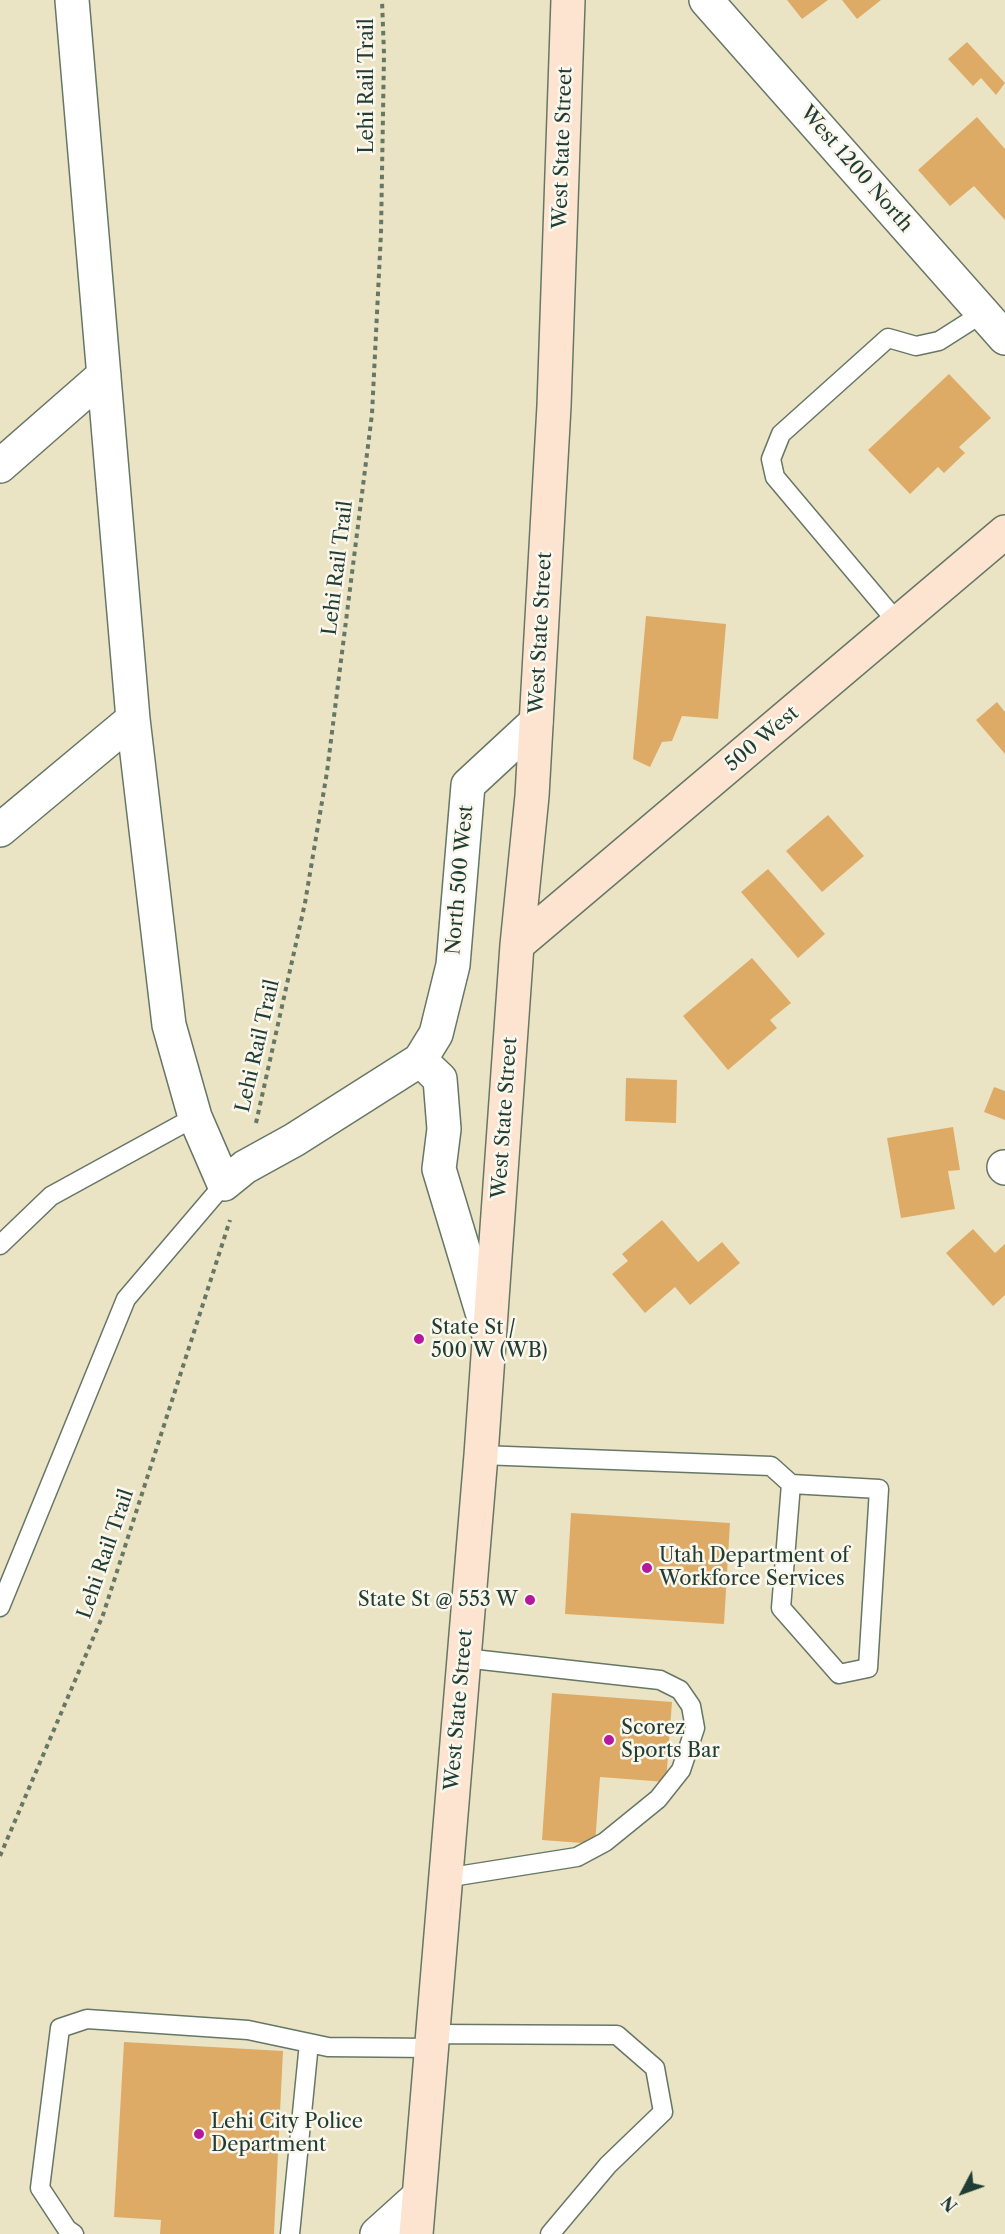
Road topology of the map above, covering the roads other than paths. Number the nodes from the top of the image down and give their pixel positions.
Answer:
1 (72, 0) edge
2 (568, 0) edge
3 (706, 0) edge
4 (983, 314) junction
5 (1005, 338) edge
6 (104, 375) junction
7 (0, 466) edge
8 (1005, 532) edge
9 (898, 623) junction
10 (133, 719) junction
11 (536, 722) junction
12 (0, 830) edge
13 (518, 945) junction
14 (420, 1060) junction
15 (195, 1117) junction
16 (224, 1184) junction
17 (0, 1245) edge
18 (489, 1336) junction
19 (481, 1455) junction
20 (791, 1484) junction
21 (0, 1607) edge
22 (464, 1658) junction
23 (445, 1878) junction
24 (431, 2041) junction
25 (309, 2043) junction
26 (418, 2197) junction
27 (74, 2234) edge
28 (290, 2234) edge
29 (377, 2234) edge
30 (422, 2234) edge
31 (550, 2234) edge

1 - 6 street
2 - 11 main road, West State Street
3 - 4 street, West 1200 North
4 - 5 street, West 1200 North
4 - 9 lane
6 - 7 street
6 - 10 street
8 - 9 main road, 500 West
9 - 13 main road, 500 West
10 - 12 street
10 - 15 street
11 - 13 main road, West State Street
11 - 14 street, North 500 West
13 - 18 main road, West State Street
14 - 16 street, North 500 West
14 - 18 street
15 - 16 street
15 - 17 lane
16 - 21 lane
18 - 19 main road, West State Street
19 - 20 lane
19 - 22 main road, West State Street
20 - 20 lane
22 - 23 main road, West State Street
22 - 23 lane
23 - 24 main road, West State Street
24 - 25 lane
24 - 26 main road, West State Street
24 - 31 lane
25 - 27 lane
25 - 28 lane
26 - 29 street
26 - 30 main road, West State Street

